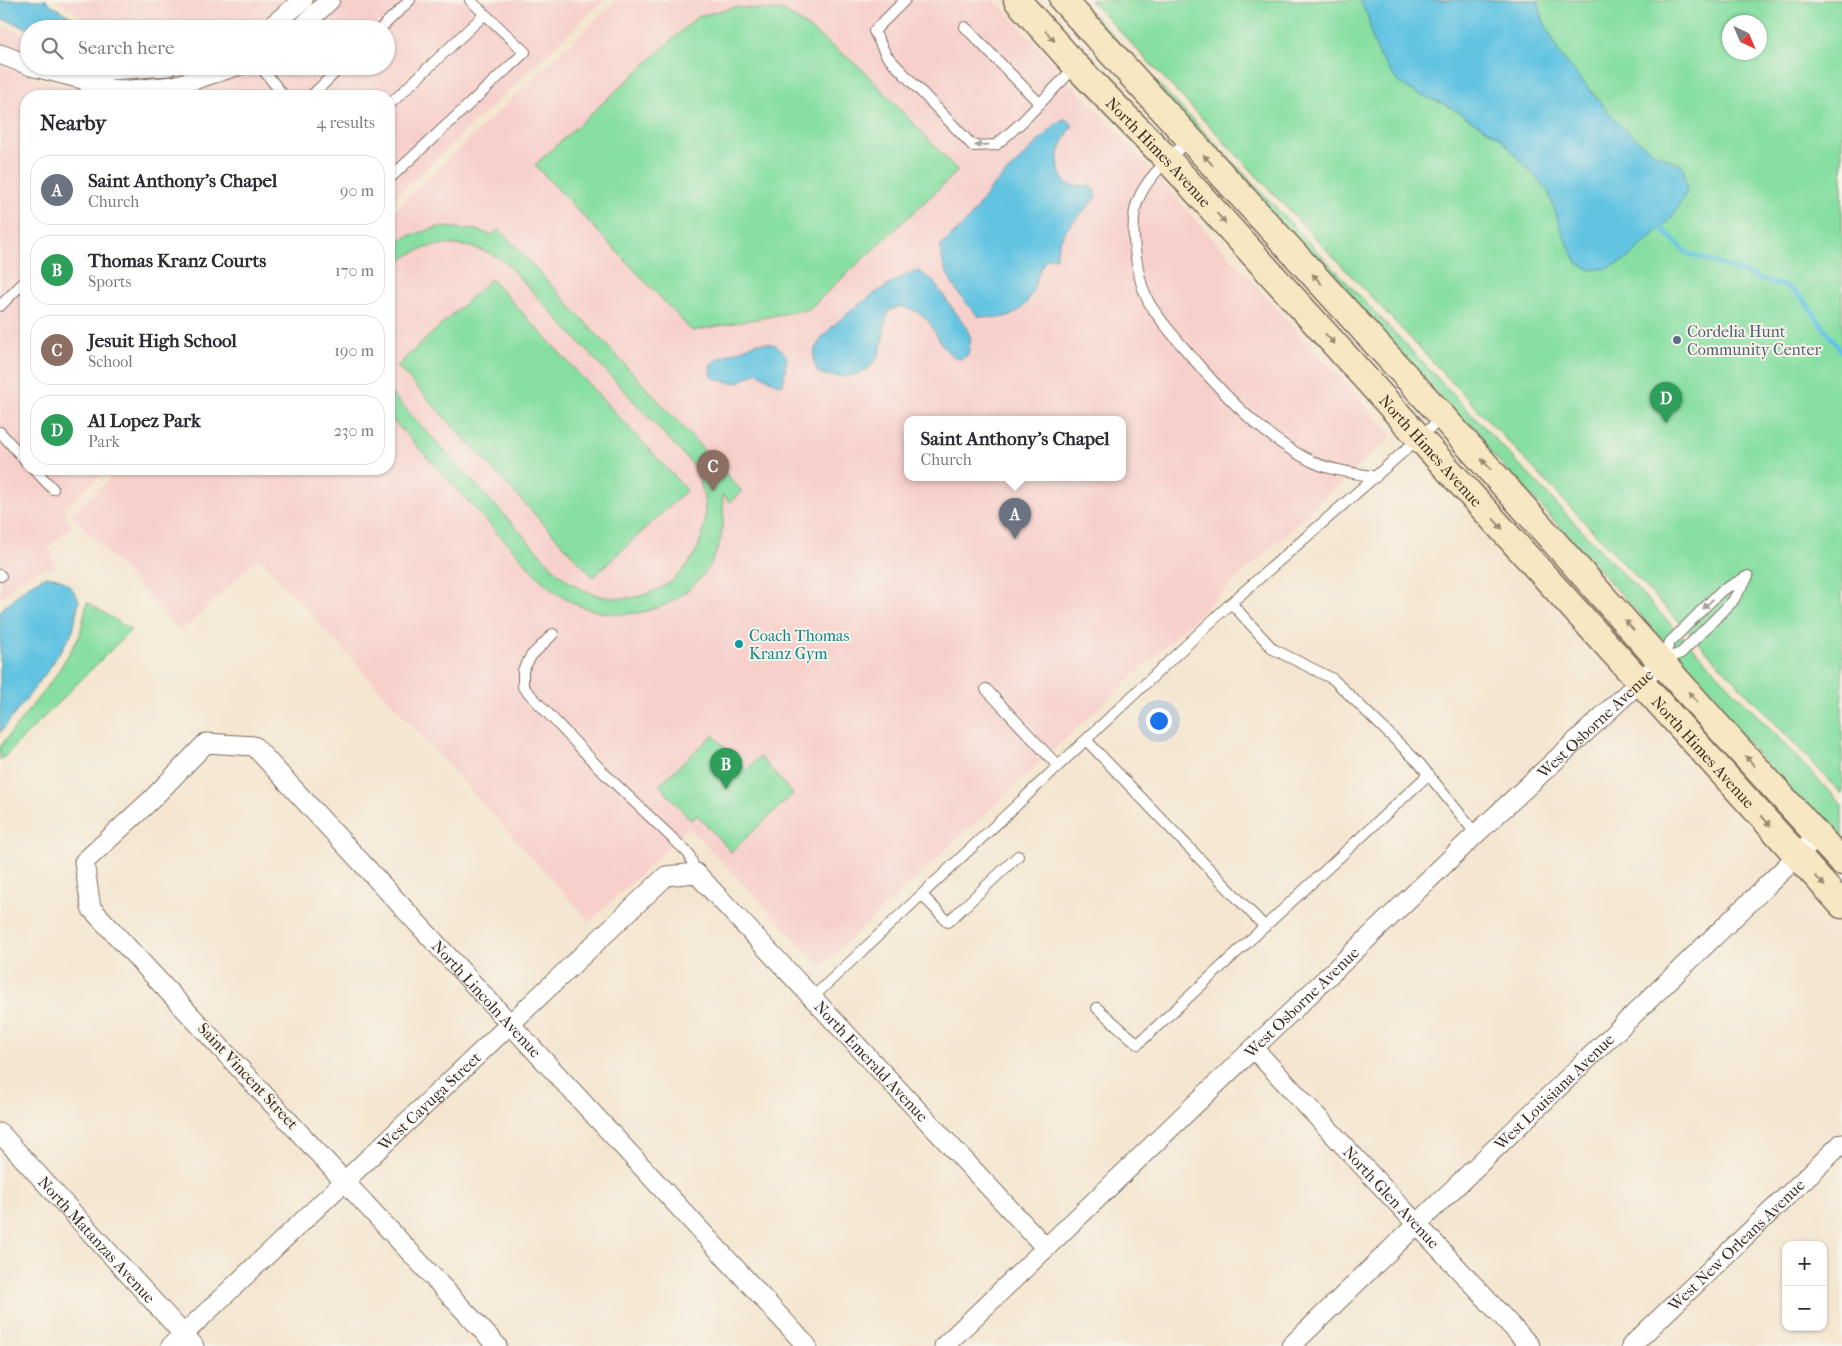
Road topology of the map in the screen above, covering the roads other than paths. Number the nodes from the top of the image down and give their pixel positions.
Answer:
1 (303, 0) edge
2 (330, 0) edge
3 (410, 0) edge
4 (470, 0) edge
5 (905, 0) edge
6 (1017, 0) edge
7 (1064, 0) edge
8 (485, 14) junction
9 (279, 20) edge
10 (309, 20) edge
11 (389, 20) edge
12 (965, 28) dead end
13 (1101, 40) junction
14 (0, 54) edge
15 (20, 62) edge
16 (1076, 66) junction
17 (52, 75) edge
18 (102, 75) edge
19 (213, 75) edge
20 (267, 75) edge
21 (333, 75) edge
22 (85, 88) edge
23 (111, 90) edge
24 (111, 90) edge
25 (279, 90) edge
26 (317, 90) edge
27 (395, 99) edge
28 (1040, 104) junction
29 (1189, 139) junction
30 (1168, 160) junction
31 (395, 173) edge
32 (20, 286) edge
33 (0, 306) edge
34 (1443, 417) junction
35 (0, 432) edge
36 (1420, 438) junction
37 (20, 454) edge
38 (40, 475) edge
39 (1376, 477) junction
40 (53, 489) dead end
41 (1231, 603) junction
42 (553, 634) dead end
43 (1662, 661) junction
44 (1640, 681) junction
45 (986, 689) dead end
46 (1086, 740) junction
47 (1058, 766) junction
48 (1429, 774) junction
49 (151, 800) joint
50 (1476, 834) junction
51 (1818, 836) junction
52 (1018, 856) dead end
53 (1798, 857) junction
54 (1842, 862) edge
55 (696, 873) junction
56 (922, 894) junction
57 (1842, 906) edge
58 (1264, 927) junction
59 (812, 998) junction
60 (1097, 1008) dead end
61 (509, 1023) junction
62 (1254, 1049) junction
63 (0, 1133) edge
64 (1842, 1143) edge
65 (345, 1180) junction
66 (1417, 1225) junction
67 (1046, 1248) junction
68 (183, 1342) edge
69 (497, 1346) edge
70 (807, 1346) edge
71 (944, 1346) edge
72 (1291, 1346) edge
73 (1530, 1346) edge
74 (1631, 1346) edge

1 - 9 street
2 - 10 street
3 - 11 lane
4 - 8 lane
28 -> 5 lane
6 -> 16 street, North Himes Avenue
7 - 13 street, North Himes Avenue
8 - 27 lane
8 - 31 lane
12 - 28 lane
13 - 16 street
13 - 29 street, North Himes Avenue
14 - 15 street
16 - 28 lane
16 - 30 street, North Himes Avenue
17 - 22 street
18 - 22 street
19 - 24 street
20 - 25 lane
21 - 26 lane
22 - 23 street
29 - 30 lane
34 -> 29 street, North Himes Avenue
30 -> 36 street, North Himes Avenue
30 - 39 lane
32 - 33 lane
34 - 36 lane
43 -> 34 street, North Himes Avenue
35 - 37 lane
36 - 39 lane
36 -> 44 street, North Himes Avenue
38 - 40 lane
39 - 41 lane
41 - 46 lane
41 - 48 lane
42 - 55 lane
43 -> 43 lane
43 - 44 street, West Osborne Avenue
51 -> 43 street, North Himes Avenue
44 - 50 street, West Osborne Avenue
44 -> 53 street, North Himes Avenue
45 - 47 lane
46 - 47 lane
46 - 58 lane
47 - 56 lane
48 - 50 lane
48 - 58 lane
49 - 61 street, North Lincoln Avenue
49 - 65 street, Saint Vincent Street
50 - 62 street, West Osborne Avenue
51 - 53 street, West Louisiana Avenue
51 - 54 street, North Himes Avenue
52 - 56 lane
53 -> 57 street, North Himes Avenue
53 - 66 street, West Louisiana Avenue
55 - 59 street, North Emerald Avenue
55 - 61 street, West Cayuga Street
56 - 59 lane
58 - 60 lane
59 - 67 street, North Emerald Avenue
61 - 65 street, West Cayuga Street
61 - 70 street, North Lincoln Avenue
62 - 66 street, North Glen Avenue
62 - 67 street, West Osborne Avenue
63 - 68 street, North Matanzas Avenue
64 - 74 street, West New Orleans Avenue
65 - 68 street, West Cayuga Street
65 - 69 street, Saint Vincent Street
66 - 72 street, West Louisiana Avenue
66 - 73 street, North Glen Avenue
67 - 71 street, West Osborne Avenue

